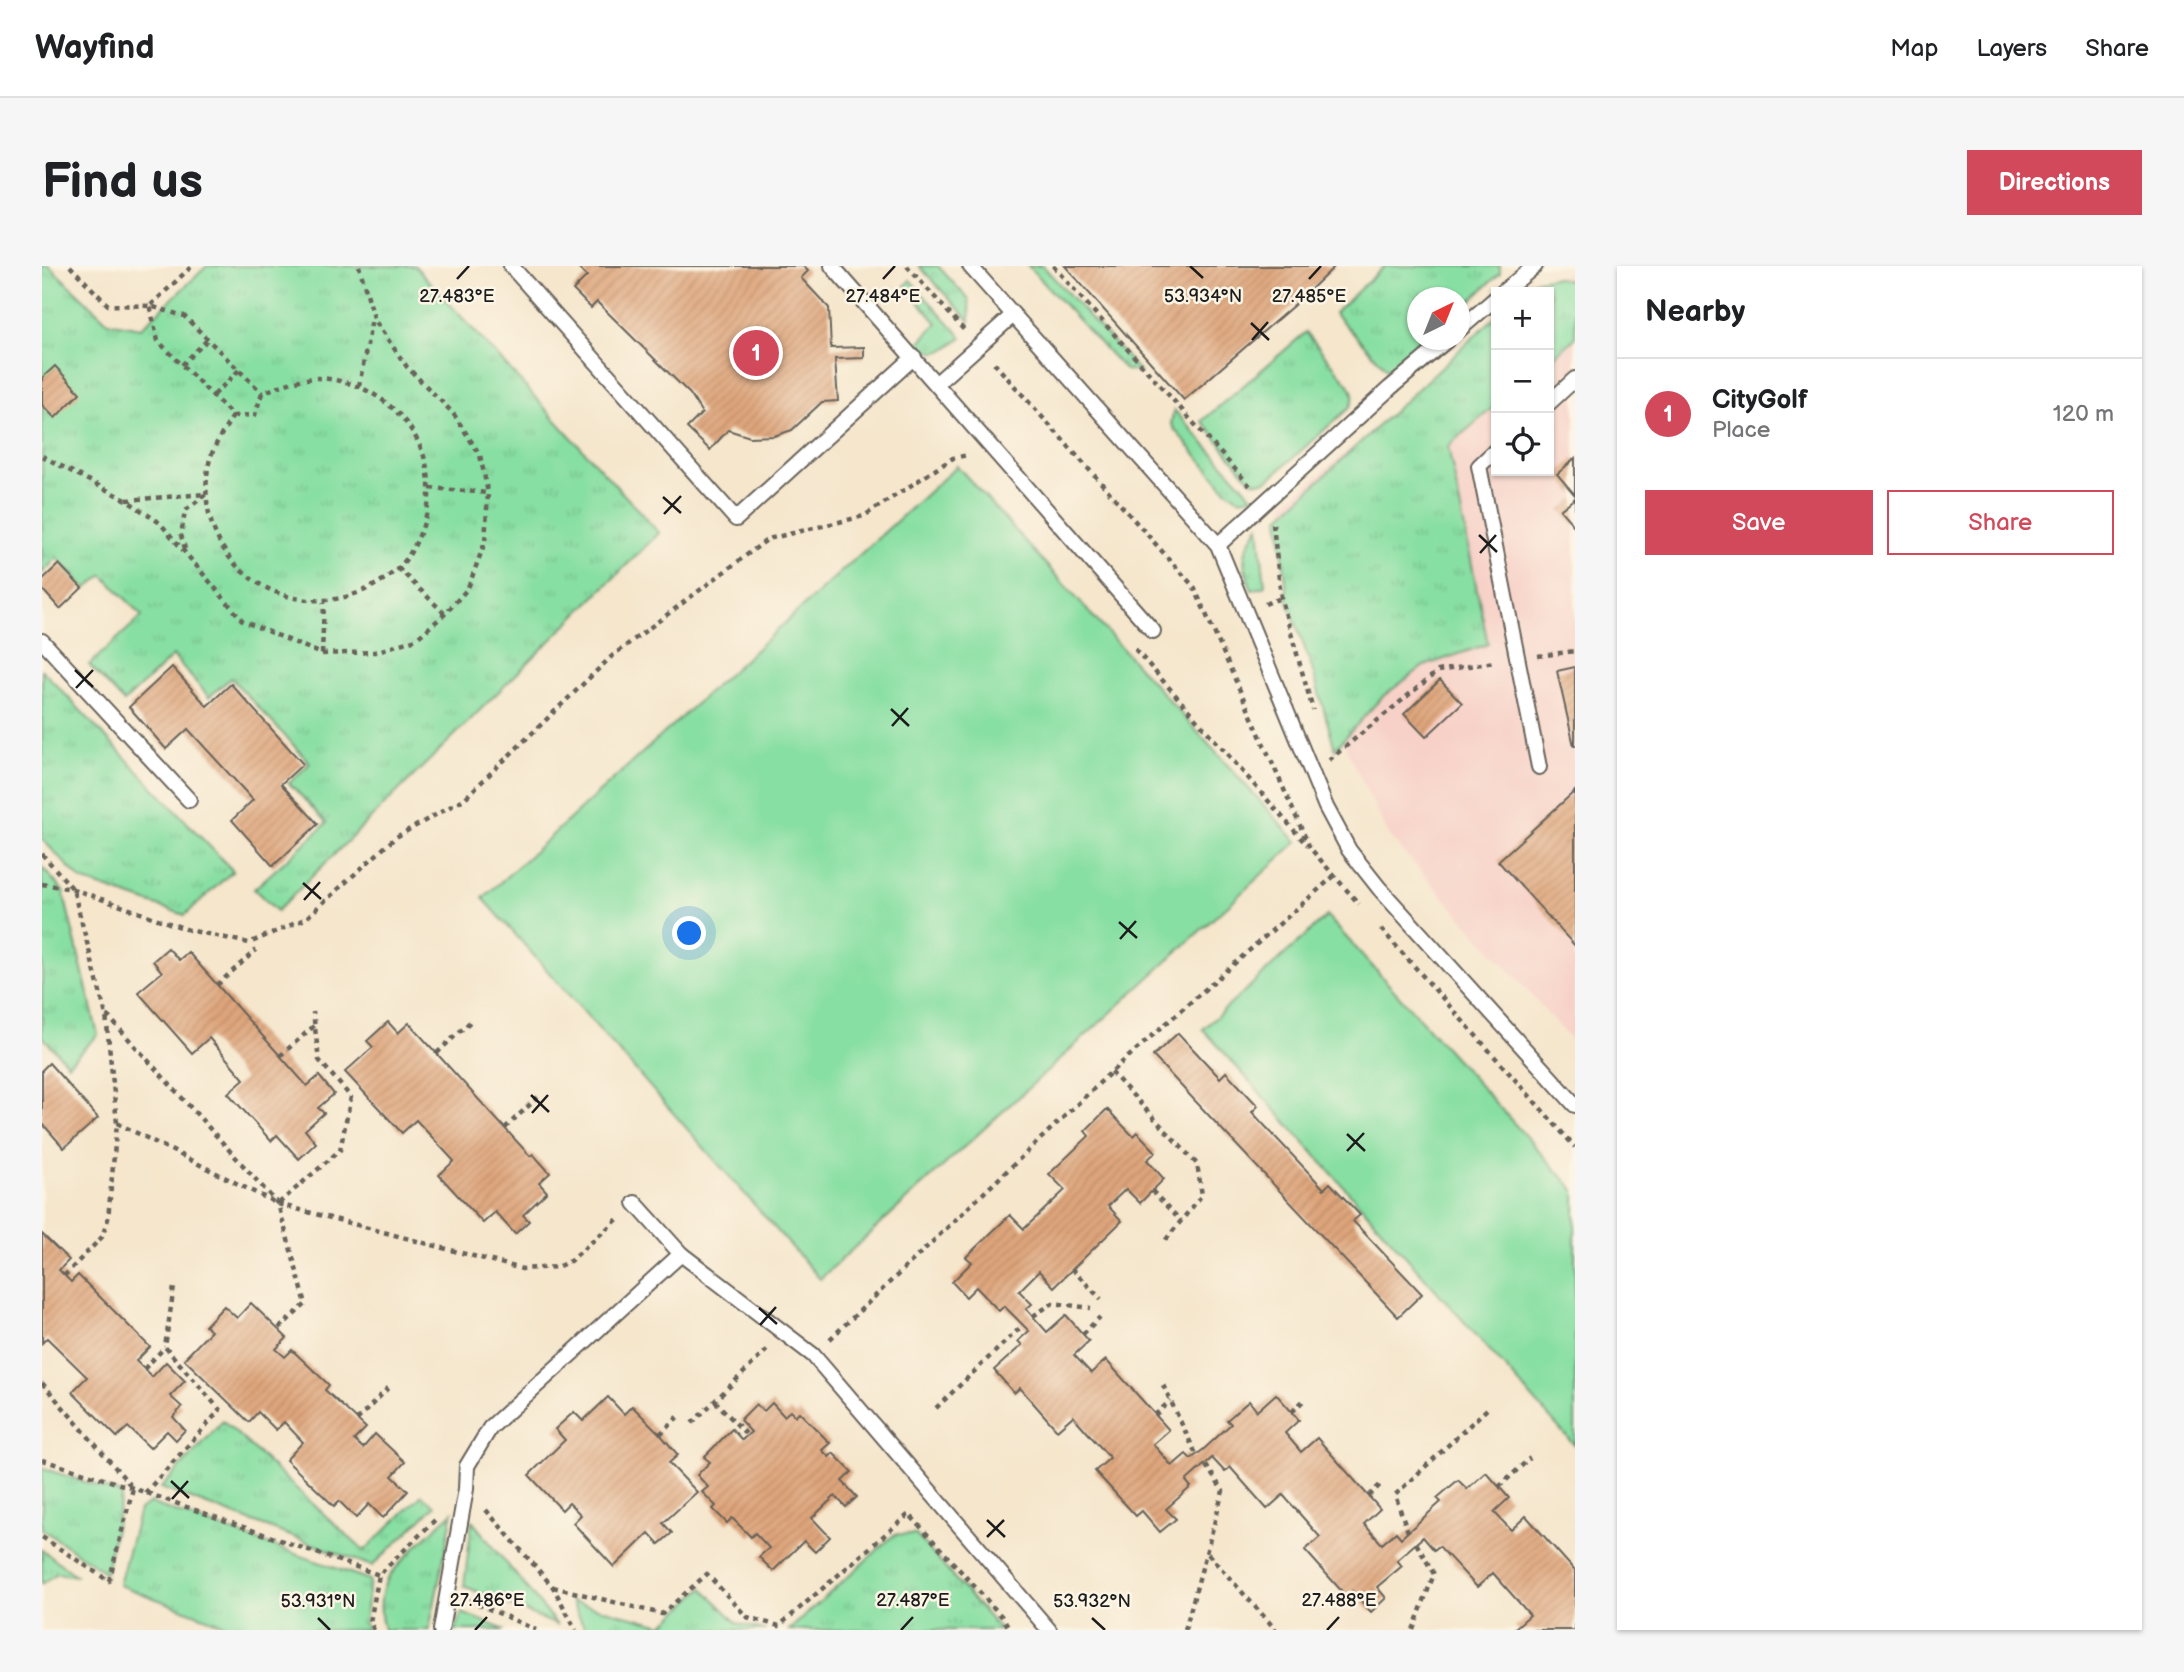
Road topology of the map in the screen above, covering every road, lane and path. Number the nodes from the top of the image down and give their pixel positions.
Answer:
1 (69, 266) edge
2 (192, 266) edge
3 (359, 266) edge
4 (511, 266) edge
5 (832, 266) edge
6 (907, 266) edge
7 (970, 266) edge
8 (1053, 266) edge
9 (1535, 266) edge
10 (1509, 287) edge
11 (1491, 302) edge
12 (150, 306) junction
13 (373, 314) junction
14 (1013, 314) junction
15 (1470, 320) edge
16 (208, 339) junction
17 (978, 346) junction
18 (1435, 350) edge
19 (914, 357) junction
20 (182, 365) junction
21 (239, 370) junction
22 (1575, 379) edge
23 (937, 383) junction
24 (359, 386) junction
25 (262, 393) junction
26 (214, 395) junction
27 (1554, 398) edge
28 (233, 416) junction
29 (995, 449) junction
30 (1491, 455) edge
31 (42, 456) edge
32 (430, 488) junction
33 (488, 493) junction
34 (206, 494) junction
35 (126, 500) junction
36 (1265, 502) junction
37 (1218, 545) junction
38 (187, 555) junction
39 (398, 568) junction
40 (324, 602) junction
41 (445, 614) junction
42 (1153, 631) joint
43 (42, 640) edge
44 (1575, 651) edge
45 (322, 654) junction
46 (1516, 659) junction
47 (1314, 711) dead end
48 (1325, 748) dead end
49 (1539, 767) dead end
50 (189, 800) dead end
51 (1310, 848) junction
52 (42, 854) edge
53 (1334, 876) junction
54 (42, 884) edge
55 (73, 888) junction
56 (1362, 907) dead end
57 (1380, 928) dead end
58 (256, 950) dead end
59 (217, 985) dead end
60 (313, 1012) dead end
61 (106, 1015) junction
62 (471, 1021) dead end
63 (315, 1025) junction
64 (436, 1053) dead end
65 (280, 1056) dead end
66 (1111, 1072) junction
67 (539, 1096) dead end
68 (1575, 1105) edge
69 (117, 1123) junction
70 (505, 1128) dead end
71 (1575, 1147) edge
72 (1152, 1191) dead end
73 (635, 1203) joint
74 (278, 1204) junction
75 (1181, 1221) junction
76 (1164, 1242) dead end
77 (681, 1254) junction
78 (1072, 1269) dead end
79 (64, 1276) dead end
80 (174, 1287) dead end
81 (1101, 1299) dead end
82 (1091, 1308) dead end
83 (1033, 1316) dead end
84 (1100, 1317) dead end
85 (1023, 1325) dead end
86 (278, 1329) dead end
87 (785, 1333) junction
88 (1083, 1334) dead end
89 (828, 1341) dead end
90 (165, 1347) junction
91 (144, 1369) dead end
92 (42, 1383) edge
93 (1163, 1385) dead end
94 (389, 1387) dead end
95 (1306, 1398) dead end
96 (715, 1401) junction
97 (1170, 1401) junction
98 (936, 1408) dead end
99 (1487, 1409) dead end
100 (1292, 1412) dead end
101 (680, 1415) dead end
102 (1155, 1415) dead end
103 (357, 1420) dead end
104 (692, 1423) dead end
105 (660, 1434) dead end
106 (747, 1435) dead end
107 (1196, 1454) dead end
108 (1530, 1458) dead end
109 (42, 1460) edge
110 (1205, 1464) dead end
111 (1383, 1482) dead end
112 (1499, 1486) dead end
113 (133, 1488) junction
114 (466, 1489) junction
115 (145, 1493) junction
116 (1368, 1496) dead end
117 (1408, 1532) dead end
118 (42, 1536) edge
119 (1416, 1543) dead end
120 (1208, 1553) junction
121 (379, 1575) junction
122 (553, 1587) junction
123 (449, 1591) junction
124 (1415, 1629) edge
125 (374, 1630) edge
126 (442, 1630) edge
127 (536, 1630) edge
128 (576, 1630) edge
129 (1010, 1630) edge
130 (1049, 1630) edge
131 (1185, 1630) edge
132 (1276, 1630) edge

1 - 12 path
2 - 12 path
3 - 13 path
4 - 19 lane
5 - 19 lane
6 - 17 path
7 - 14 lane
8 - 36 path
9 - 10 lane
11 - 15 lane
12 - 16 path
12 - 20 path
13 - 24 path
13 - 33 path
14 - 17 lane
14 - 37 lane
16 - 20 path
16 - 21 path
17 - 23 lane
17 - 51 path
18 - 36 lane
19 - 23 lane
20 - 26 path
21 - 25 path
21 - 26 path
22 - 27 lane
23 - 29 lane
24 - 25 path
24 - 32 path
25 - 28 path
26 - 28 path
28 - 34 path
29 - 42 lane
29 - 55 path
30 - 46 lane
31 - 35 path
32 - 33 path
32 - 39 path
33 - 41 path
34 - 35 path
34 - 38 path
34 - 40 path
35 - 38 path
36 - 37 lane
36 - 47 path
37 - 68 lane
38 - 45 path
39 - 40 path
39 - 41 path
40 - 45 path
41 - 45 path
42 - 51 path
43 - 50 lane
44 - 46 path
46 - 48 path
46 - 49 lane
51 - 53 path
52 - 55 path
53 - 56 path
53 - 66 path
54 - 55 path
55 - 61 path
57 - 71 path
58 - 59 path
60 - 63 path
61 - 69 path
61 - 74 path
62 - 64 path
63 - 65 path
63 - 74 path
66 - 75 path
66 - 89 path
67 - 70 path
69 - 74 path
69 - 79 path
72 - 75 path
73 - 74 path
73 - 77 lane
74 - 86 path
75 - 76 path
77 - 87 lane
77 - 114 lane
78 - 81 path
80 - 90 path
82 - 83 path
84 - 88 path
85 - 98 path
87 - 96 path
87 - 130 lane
90 - 91 path
90 - 115 path
92 - 113 path
93 - 97 path
94 - 103 path
95 - 100 path
96 - 104 path
96 - 106 path
97 - 102 path
97 - 107 path
99 - 117 path
101 - 105 path
108 - 112 path
109 - 113 path
110 - 120 path
111 - 116 path
113 - 115 path
113 - 118 path
114 - 121 path
114 - 122 path
114 - 123 lane
115 - 121 path
119 - 124 path
120 - 131 path
120 - 132 path
121 - 125 path
122 - 128 path
122 - 129 path
123 - 126 lane
123 - 127 path

